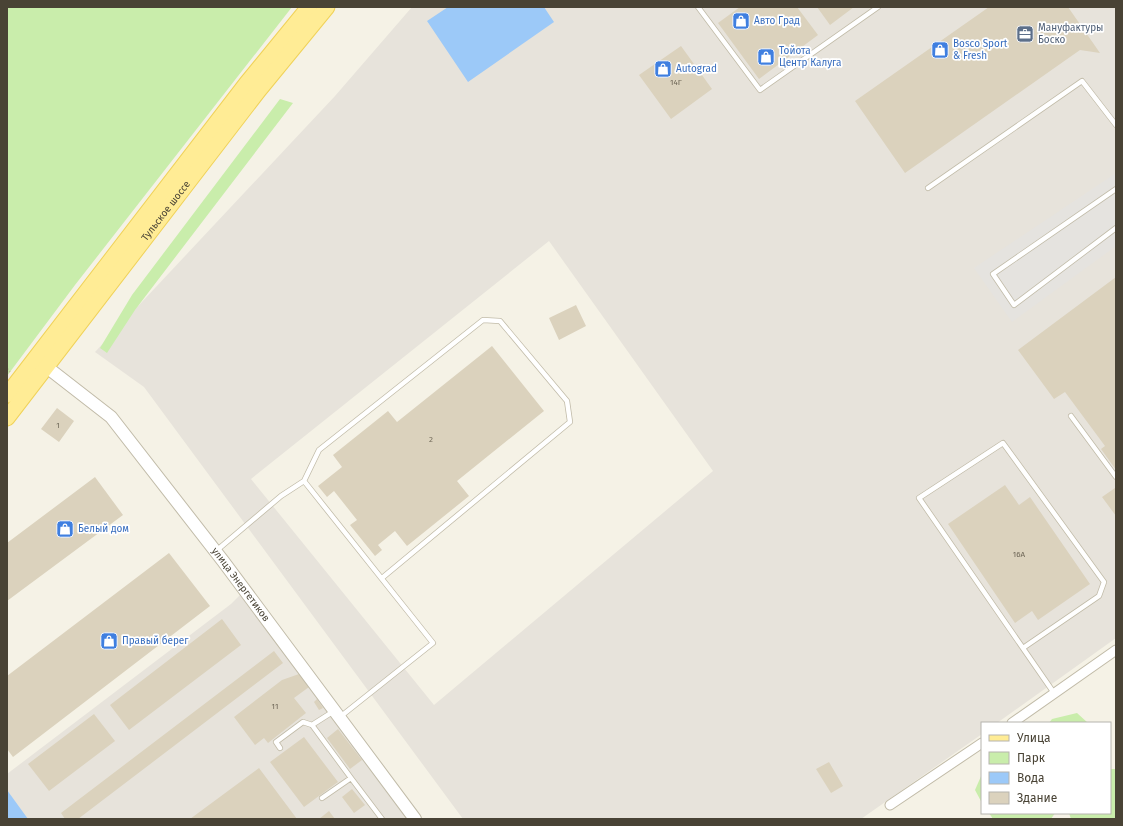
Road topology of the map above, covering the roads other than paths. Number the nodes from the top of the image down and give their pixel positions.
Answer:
1 (309, 7) edge
2 (327, 7) edge
3 (698, 7) edge
4 (878, 7) edge
5 (1116, 125) edge
6 (928, 188) dead end
7 (1116, 188) edge
8 (1116, 228) edge
9 (41, 363) junction
10 (7, 395) edge
11 (1071, 416) dead end
12 (7, 418) edge
13 (1116, 477) edge
14 (304, 481) junction
15 (216, 552) junction
16 (382, 578) junction
17 (1023, 648) junction
18 (1116, 650) edge
19 (1054, 693) junction
20 (336, 714) junction
21 (1013, 722) edge
22 (312, 725) junction
23 (981, 744) edge
24 (280, 748) dead end
25 (351, 778) junction
26 (322, 798) dead end
27 (890, 805) dead end
28 (382, 819) edge
29 (415, 819) edge

1 - 9 main road, Тульское шоссе
2 - 9 main road, Тульское шоссе
3 - 4 lane
5 - 6 lane
7 - 8 lane
9 - 10 main road, Тульское шоссе
9 - 12 main road, Тульское шоссе
9 - 15 street, улица Энергетиков
11 - 13 lane
14 - 15 lane
14 - 16 lane
14 - 16 lane
15 - 20 street, улица Энергетиков
16 - 20 lane
17 - 17 lane
17 - 19 lane
18 - 19 street
19 - 21 street
20 - 22 lane
20 - 29 street, улица Энергетиков
22 - 24 lane
22 - 25 lane
23 - 27 street
25 - 26 lane
25 - 28 lane

